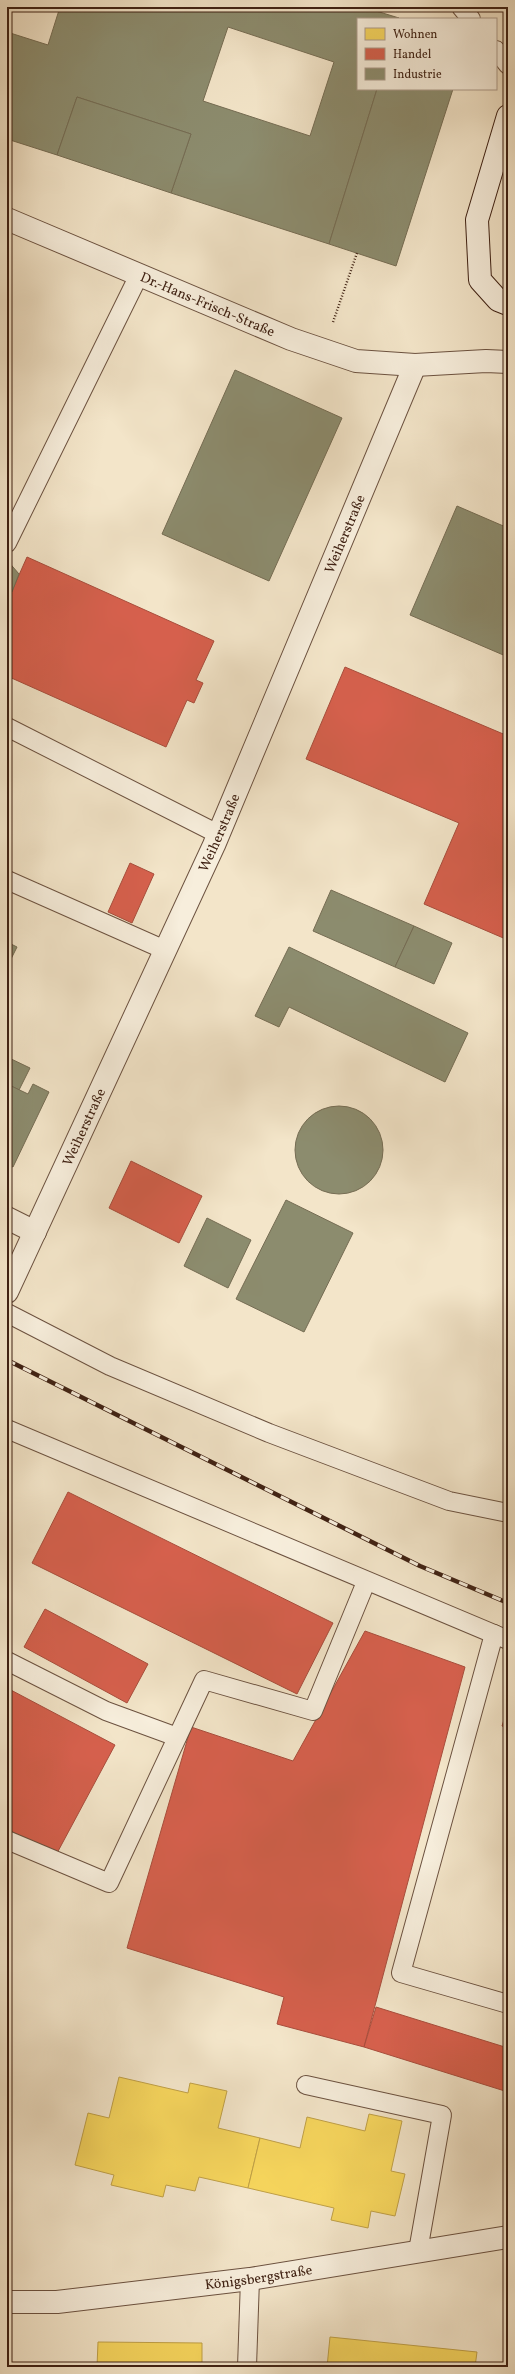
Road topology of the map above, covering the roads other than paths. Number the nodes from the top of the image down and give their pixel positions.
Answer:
1 (461, 7) edge
2 (470, 18) edge
3 (497, 51) edge
4 (508, 65) edge
5 (508, 116) edge
6 (7, 219) edge
7 (139, 275) junction
8 (508, 304) edge
9 (508, 362) edge
10 (414, 365) junction
11 (7, 543) edge
12 (7, 727) edge
13 (218, 834) junction
14 (7, 880) edge
15 (165, 950) junction
16 (7, 1218) edge
17 (35, 1232) junction
18 (7, 1292) edge
19 (7, 1313) edge
20 (7, 1429) edge
21 (508, 1512) edge
22 (366, 1582) junction
23 (501, 1637) edge
24 (7, 1661) edge
25 (177, 1738) junction
26 (7, 1840) edge
27 (508, 2004) edge
28 (306, 2085) dead end
29 (508, 2237) edge
30 (418, 2251) junction
31 (250, 2279) junction
32 (7, 2302) edge
33 (247, 2367) edge

1 - 2 lane
3 - 4 lane
5 - 8 street
6 - 7 street, Dr.-Hans-Frisch-Straße
7 - 10 street, Dr.-Hans-Frisch-Straße
7 - 11 lane
9 - 10 street, Dr.-Hans-Frisch-Straße
10 - 13 street, Weiherstraße
12 - 13 lane
13 - 15 street, Weiherstraße
14 - 15 lane
15 - 17 street, Weiherstraße
16 - 17 street
17 - 18 street, Weiherstraße
19 - 21 lane
20 - 22 lane
22 - 23 lane
22 - 25 lane
23 - 27 lane
24 - 25 lane
25 - 26 lane
28 - 30 lane
29 - 30 street, Königsbergstraße
30 - 31 street, Königsbergstraße
31 - 32 street, Königsbergstraße
31 - 33 lane

